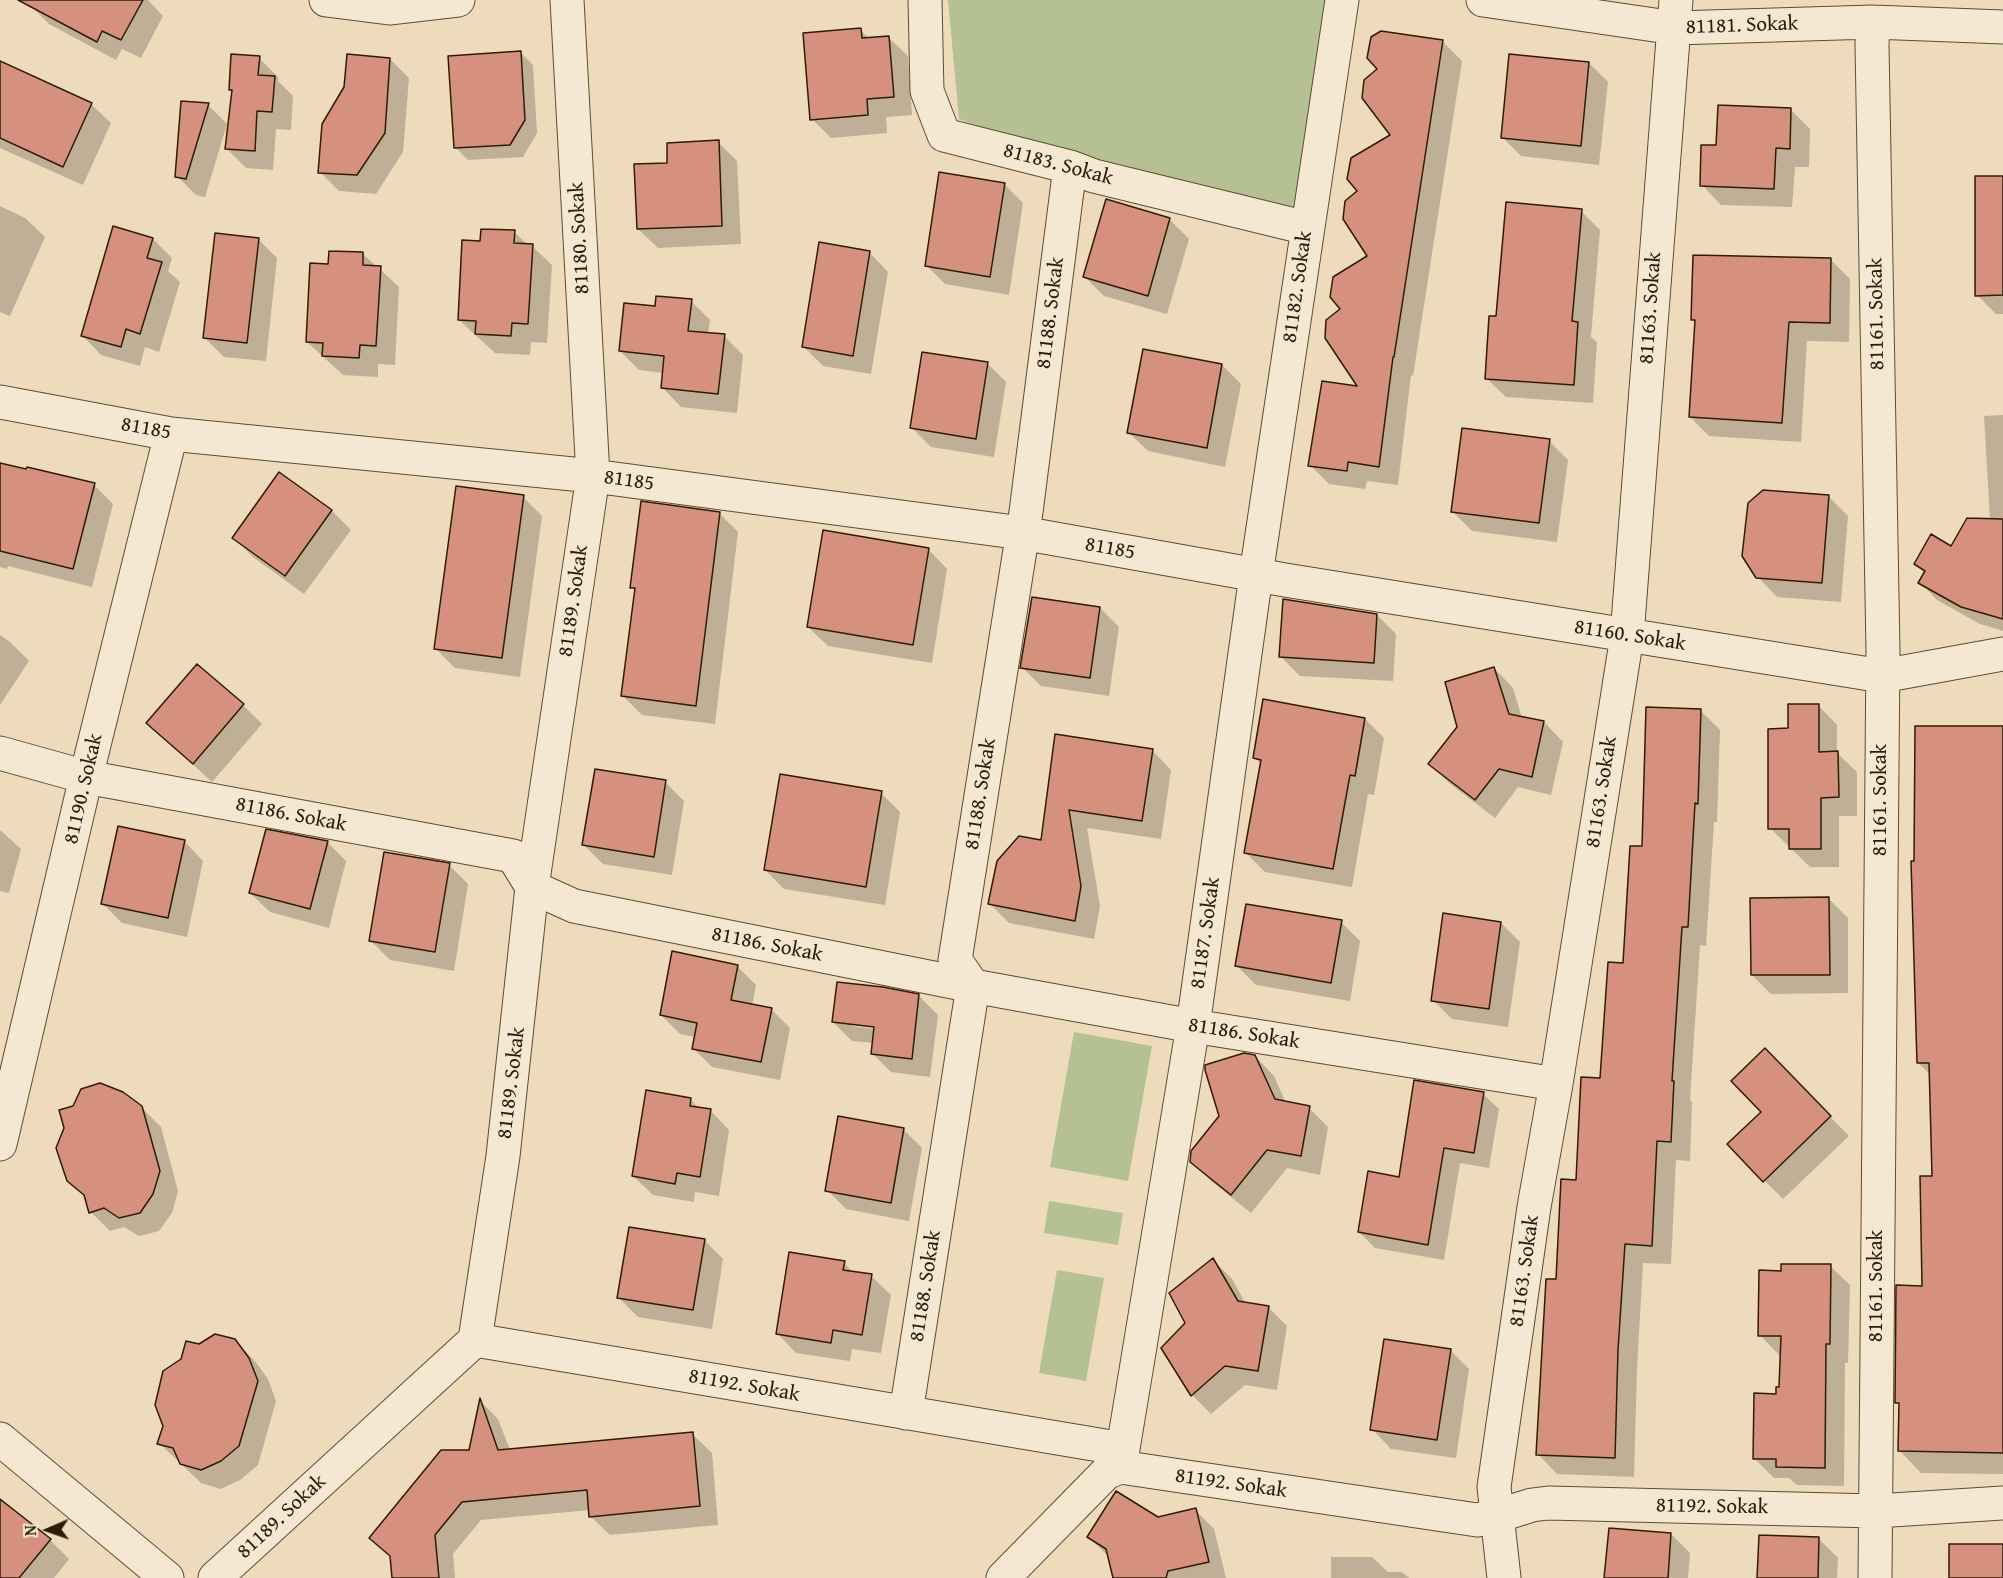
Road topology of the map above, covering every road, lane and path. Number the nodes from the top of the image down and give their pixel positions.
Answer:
1 (326, 0) edge
2 (458, 0) edge
3 (567, 0) edge
4 (926, 0) edge
5 (1342, 0) edge
6 (1483, 0) edge
7 (1675, 14) edge
8 (1873, 22) junction
9 (2003, 27) edge
10 (1070, 167) junction
11 (1307, 228) junction
12 (0, 402) edge
13 (171, 434) junction
14 (593, 476) junction
15 (1022, 533) junction
16 (1256, 575) junction
17 (1627, 636) junction
18 (2003, 654) edge
19 (1882, 676) junction
20 (0, 753) edge
21 (86, 777) junction
22 (532, 887) junction
23 (973, 986) junction
24 (1193, 1026) junction
25 (1556, 1084) junction
26 (0, 1144) edge
27 (475, 1340) junction
28 (906, 1413) junction
29 (0, 1439) edge
30 (1120, 1467) junction
31 (2003, 1503) edge
32 (1876, 1511) junction
33 (1497, 1516) junction
34 (167, 1578) edge
35 (215, 1578) edge
36 (1003, 1578) edge
37 (1504, 1578) edge
38 (1875, 1578) edge

1 - 2 street
3 - 14 street, 81180. Sokak
4 - 10 street, 81183. Sokak
5 - 11 street, 81182. Sokak
6 - 7 street, 81181. Sokak
7 - 8 street, 81181. Sokak
7 - 17 street, 81163. Sokak
8 - 9 street, 81181. Sokak
8 - 19 street, 81161. Sokak
10 - 11 street, 81183. Sokak
10 - 15 street, 81188. Sokak
11 - 16 street, 81182. Sokak
12 - 13 street, 81185
13 - 14 street, 81185
13 - 21 street, 81190. Sokak
14 - 15 street, 81185
14 - 22 street, 81189. Sokak
15 - 16 street, 81185
15 - 23 street, 81188. Sokak
16 - 17 street, 81160. Sokak
16 - 24 street, 81187. Sokak
17 - 19 street, 81160. Sokak
17 - 25 street, 81163. Sokak
18 - 19 street, 81160. Sokak
19 - 32 street, 81161. Sokak
20 - 21 street, 81186. Sokak
21 - 22 street, 81186. Sokak
21 - 26 street, 81190. Sokak
22 - 23 street, 81186. Sokak
22 - 27 street, 81189. Sokak
23 - 24 street, 81186. Sokak
23 - 28 street, 81188. Sokak
24 - 25 street, 81186. Sokak
24 - 30 street, 81187. Sokak
25 - 33 street, 81163. Sokak
27 - 28 street, 81192. Sokak
27 - 35 street, 81189. Sokak
28 - 30 street, 81192. Sokak
29 - 34 street
30 - 33 street, 81192. Sokak
30 - 36 street
31 - 32 street, 81192. Sokak
32 - 33 street, 81192. Sokak
32 - 38 street, 81161. Sokak
33 - 37 street, 81163. Sokak

